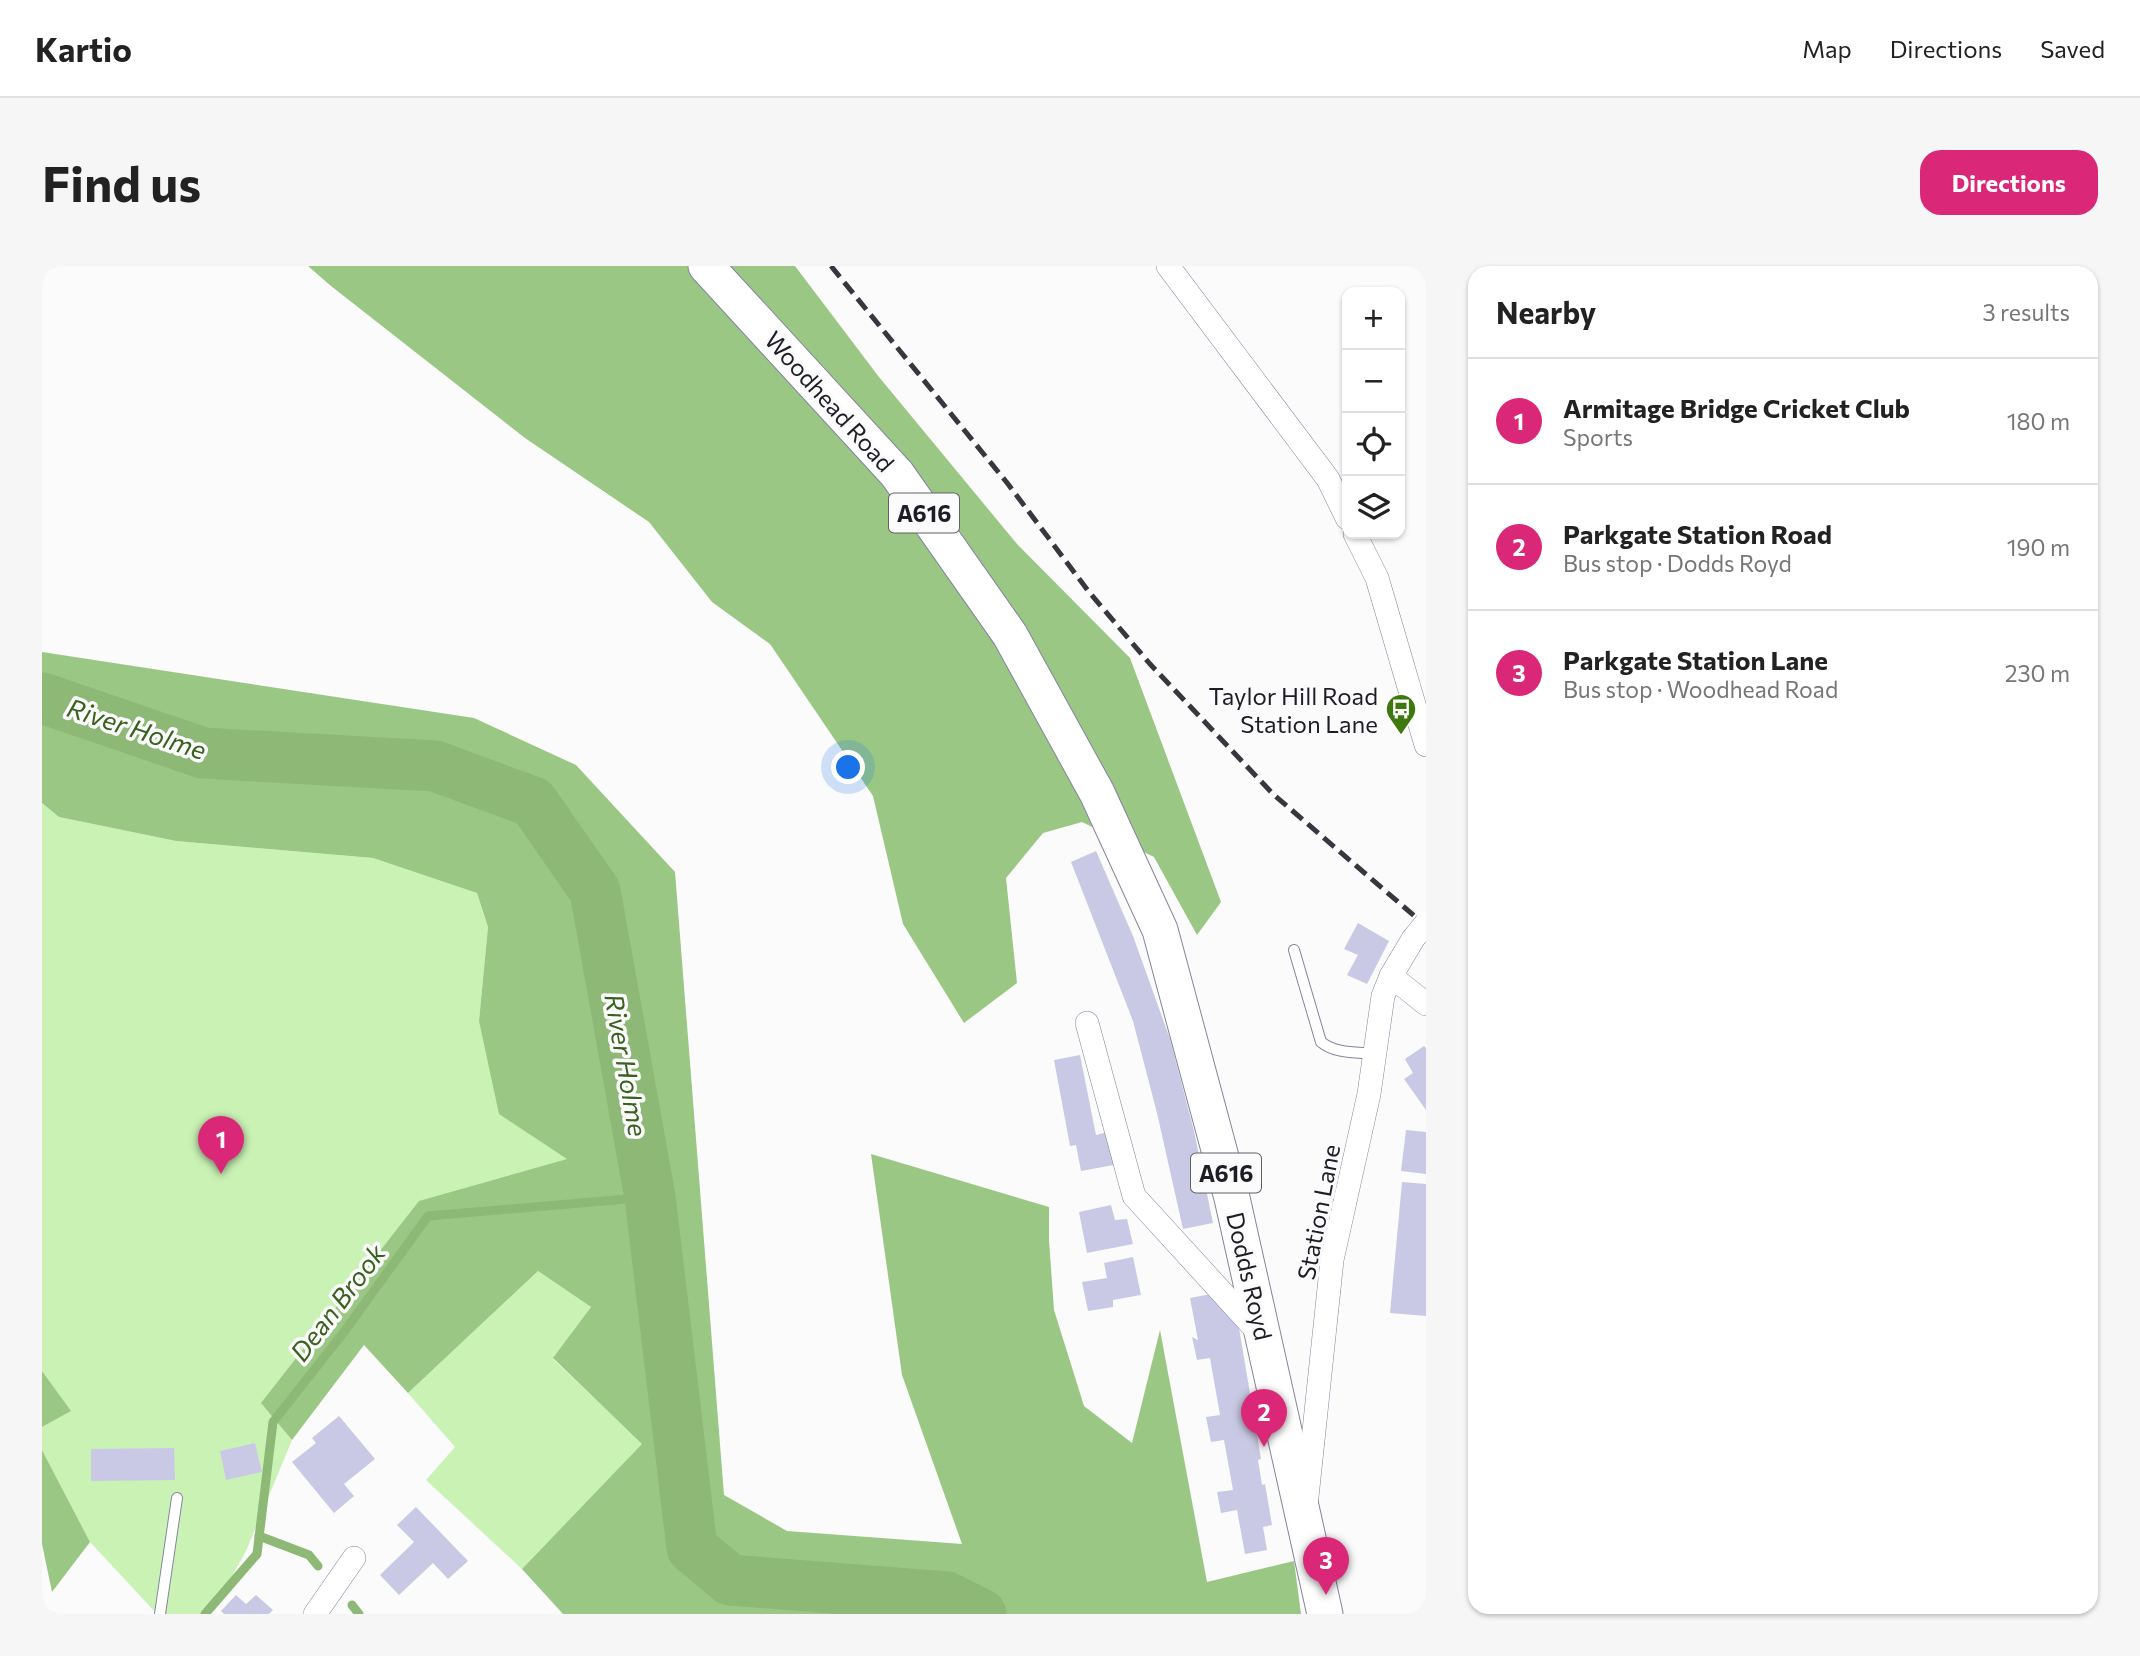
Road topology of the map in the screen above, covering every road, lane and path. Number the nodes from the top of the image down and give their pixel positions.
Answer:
1 (706, 266) edge
2 (1168, 266) edge
3 (1342, 508) edge
4 (1358, 539) edge
5 (1426, 745) edge
6 (1115, 832) joint
7 (1420, 931) edge
8 (1293, 950) dead end
9 (1391, 976) junction
10 (1426, 1004) edge
11 (1087, 1023) dead end
12 (1375, 1054) junction
13 (1265, 1339) junction
14 (177, 1498) dead end
15 (1304, 1524) junction
16 (354, 1558) dead end
17 (160, 1614) edge
18 (315, 1614) edge
19 (1325, 1614) edge

1 - 6 main road, Woodhead Road / A616
2 - 3 street
4 - 5 street
6 - 13 main road, Dodds Royd / A616
7 - 9 street, Station Lane
8 - 12 lane
9 - 10 street
9 - 12 street, Station Lane
11 - 13 street
12 - 15 street, Station Lane
13 - 15 main road, Dodds Royd / A616
14 - 17 lane
15 - 19 main road, A616
16 - 18 street

